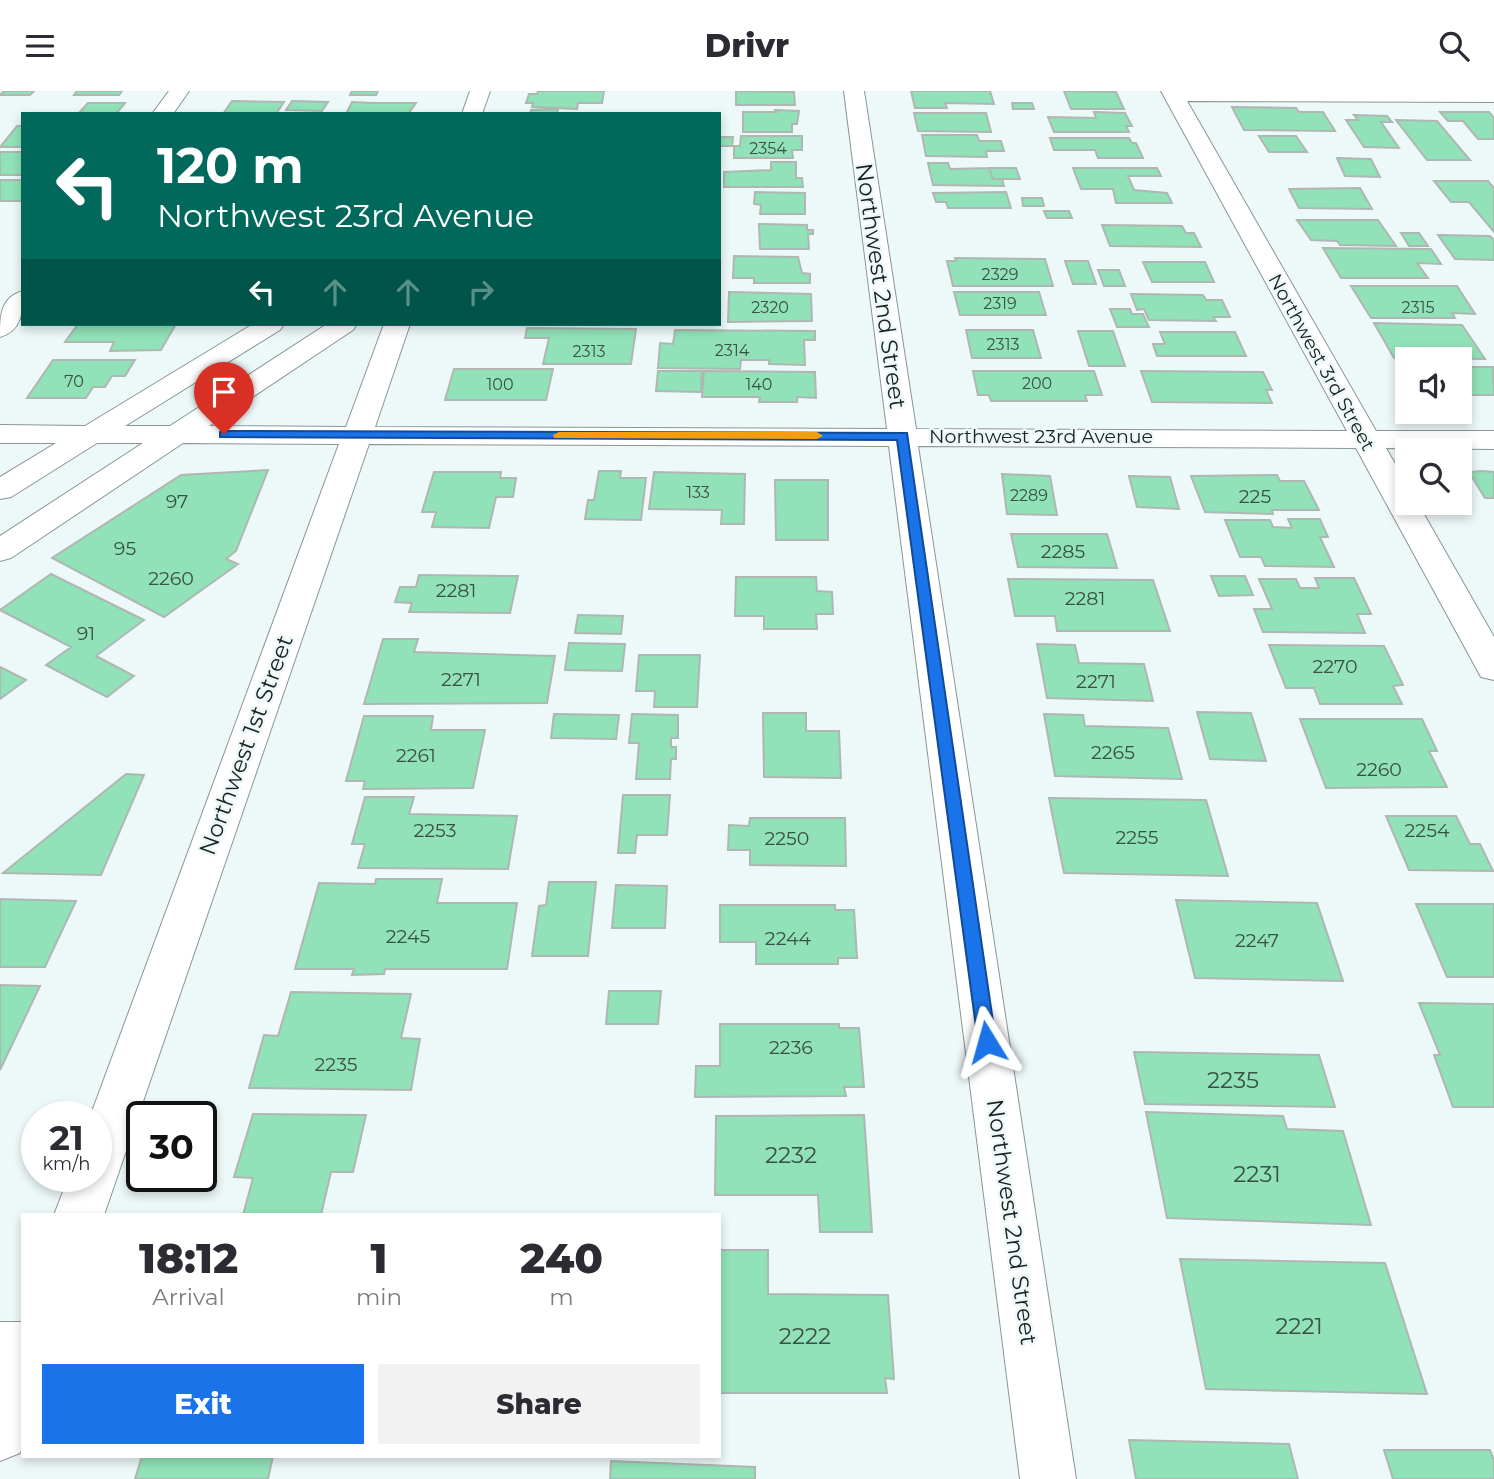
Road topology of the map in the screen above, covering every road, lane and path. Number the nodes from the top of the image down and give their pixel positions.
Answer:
1 (179, 91) edge
2 (480, 91) edge
3 (854, 91) edge
4 (1172, 93) edge
5 (1494, 96) edge
6 (163, 112) edge
7 (473, 112) edge
8 (21, 302) edge
9 (268, 326) edge
10 (341, 326) edge
11 (396, 326) edge
12 (0, 329) edge
13 (0, 434) edge
14 (177, 434) junction
15 (90, 435) junction
16 (356, 435) junction
17 (902, 436) junction
18 (1365, 438) junction
19 (1494, 440) edge
20 (0, 490) edge
21 (0, 551) edge
22 (1494, 668) edge
23 (112, 1121) edge
24 (87, 1192) edge
25 (80, 1213) edge
26 (0, 1349) edge
27 (21, 1349) edge
28 (21, 1377) edge
29 (0, 1433) edge
30 (1048, 1479) edge

1 - 6 street
2 - 7 street
3 - 17 street, Northwest 2nd Street
4 - 5 street
4 - 18 street, Northwest 3rd Street
8 - 12 street
9 - 15 street
10 - 14 street
11 - 16 street, Northwest 1st Street
13 - 15 street, Northwest 23rd Avenue
14 - 15 street, Northwest 23rd Avenue
14 - 16 street, Northwest 23rd Avenue
14 - 21 street
15 - 20 street
16 - 17 street, Northwest 23rd Avenue
16 - 23 street, Northwest 1st Street
17 - 18 street, Northwest 23rd Avenue
17 - 30 street, Northwest 2nd Street
18 - 19 street, Northwest 23rd Avenue
18 - 22 street, Northwest 3rd Street
24 - 25 street
26 - 27 street
28 - 29 street

